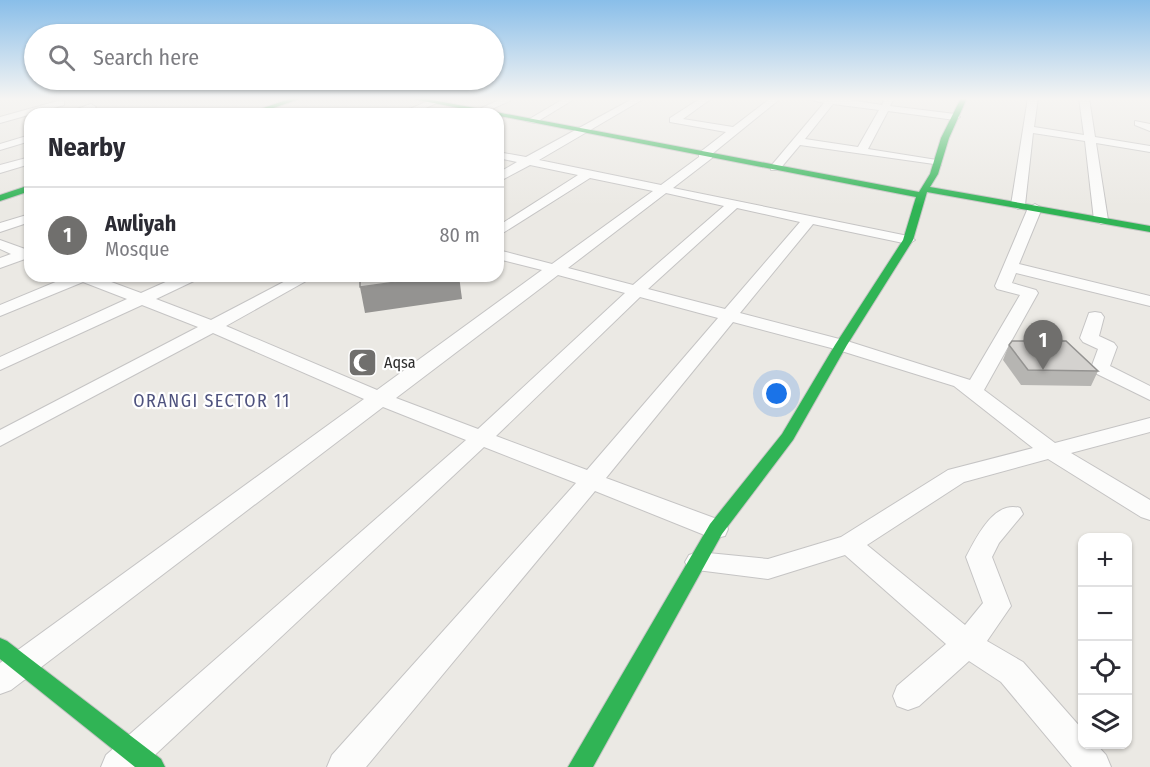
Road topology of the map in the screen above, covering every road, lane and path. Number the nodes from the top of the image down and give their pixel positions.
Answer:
1 (581, 134) edge
2 (600, 134) edge
3 (729, 134) edge
4 (803, 134) edge
5 (871, 134) edge
6 (947, 134) edge
7 (1028, 134) edge
8 (1058, 134) edge
9 (1088, 134) edge
10 (1089, 139) junction
11 (24, 140) edge
12 (797, 141) junction
13 (0, 147) edge
14 (1150, 149) edge
15 (861, 152) junction
16 (24, 153) edge
17 (705, 155) junction
18 (504, 156) edge
19 (0, 159) edge
20 (24, 162) edge
21 (529, 162) junction
22 (938, 164) junction
23 (775, 168) junction
24 (0, 169) edge
25 (588, 174) junction
26 (504, 175) edge
27 (24, 184) edge
28 (24, 190) edge
29 (664, 190) junction
30 (0, 192) edge
31 (923, 192) junction
32 (0, 198) edge
33 (734, 204) junction
34 (1018, 206) junction
35 (1035, 208) junction
36 (24, 220) edge
37 (809, 220) junction
38 (1101, 220) junction
39 (0, 228) edge
40 (504, 228) edge
41 (1150, 229) edge
42 (908, 240) junction
43 (0, 244) edge
44 (24, 253) edge
45 (24, 255) edge
46 (504, 256) edge
47 (0, 263) edge
48 (1011, 267) junction
49 (556, 269) junction
50 (68, 282) edge
51 (97, 282) edge
52 (179, 282) edge
53 (296, 282) edge
54 (637, 290) junction
55 (141, 299) junction
56 (1150, 301) edge
57 (0, 311) edge
58 (729, 315) junction
59 (1095, 318) dead end
60 (212, 326) junction
61 (841, 345) junction
62 (0, 364) edge
63 (1146, 387) edge
64 (973, 392) junction
65 (380, 399) junction
66 (1150, 424) edge
67 (481, 438) junction
68 (0, 439) edge
69 (1051, 451) junction
70 (591, 481) junction
71 (1150, 511) edge
72 (1011, 514) dead end
73 (716, 530) junction
74 (849, 544) junction
75 (698, 562) junction
76 (967, 644) junction
77 (0, 647) edge
78 (21, 664) junction
79 (0, 680) edge
80 (908, 696) dead end
81 (126, 760) edge
82 (153, 767) edge
83 (344, 767) edge
84 (580, 767) edge
85 (1094, 767) edge

1 - 21 street
2 - 17 street
3 - 17 street
4 - 12 street
5 - 15 street
6 - 22 street
7 - 34 street
8 - 10 street
9 - 10 street
10 - 14 street
10 - 38 street
11 - 13 street
12 - 15 street
12 - 23 street
15 - 22 street
16 - 19 street
17 - 23 street
17 - 29 street
18 - 21 street
20 - 24 street
21 - 25 street
21 - 26 street
22 - 31 street
23 - 31 street
25 - 29 street
25 - 40 street
27 - 30 street
28 - 32 street
29 - 33 street
29 - 49 street
31 - 34 street
31 - 42 street
33 - 37 street
33 - 54 street
34 - 35 street
35 - 38 street
35 - 48 street
36 - 39 street
37 - 42 street
37 - 58 street
38 - 41 street
42 - 61 street
43 - 44 street
45 - 47 street
46 - 49 street
48 - 56 street
48 - 64 street
49 - 54 street
49 - 65 street
50 - 57 street
51 - 55 street
52 - 55 street
53 - 60 street
54 - 58 street
54 - 67 street
55 - 60 street
55 - 62 street
58 - 61 street
58 - 70 street
59 - 63 street
60 - 65 street
60 - 68 street
61 - 64 street
61 - 73 street
64 - 69 street
65 - 67 street
65 - 78 street
66 - 69 street
67 - 70 street
67 - 81 street
69 - 71 street
69 - 74 street
70 - 73 street
70 - 83 street
72 - 76 street
73 - 75 street
74 - 75 street
74 - 76 street
75 - 84 street
76 - 80 street
76 - 85 street
77 - 78 street
78 - 79 street
78 - 81 street
81 - 82 street

